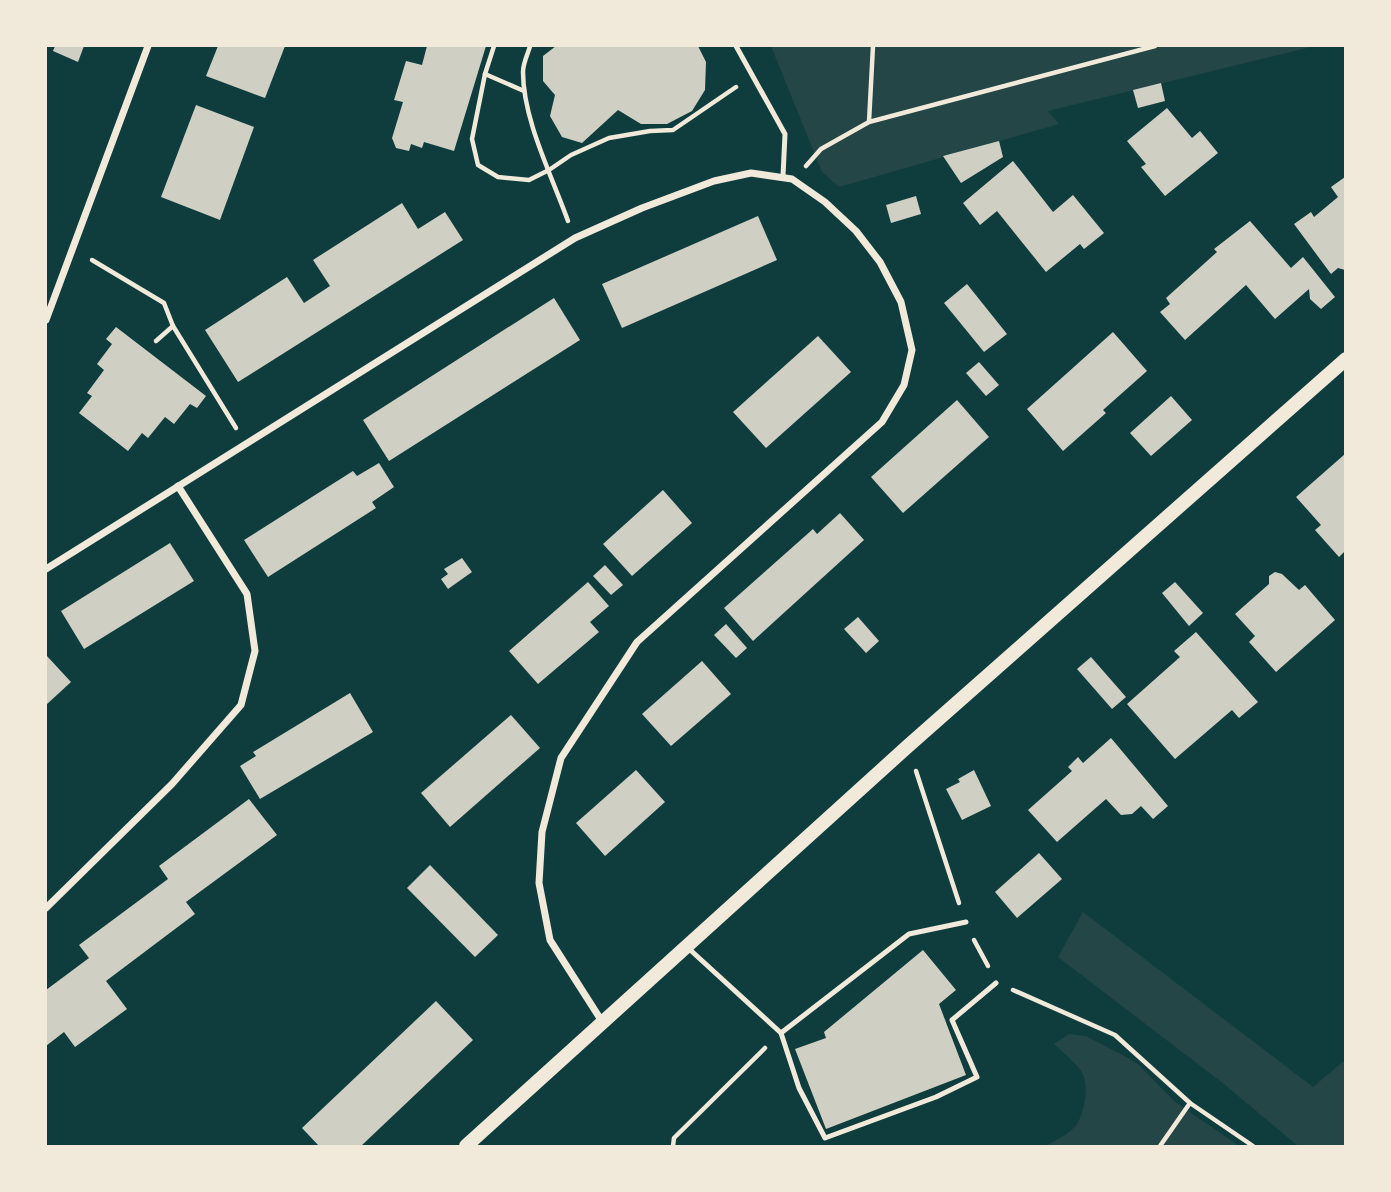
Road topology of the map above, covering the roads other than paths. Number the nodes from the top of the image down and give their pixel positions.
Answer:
1 (148, 46) edge
2 (736, 46) edge
3 (783, 176) junction
4 (46, 320) edge
5 (1346, 359) edge
6 (178, 486) junction
7 (46, 569) edge
8 (46, 908) edge
9 (965, 922) road end
10 (687, 947) junction
11 (996, 983) road end
12 (603, 1023) junction
13 (781, 1033) junction
14 (466, 1146) edge

1 - 4 street
2 - 3 lane
3 - 6 street
3 - 12 street
5 - 10 main road
6 - 7 street
6 - 8 street
9 - 13 lane
10 - 12 main road
10 - 13 lane
11 - 13 lane
12 - 14 main road

